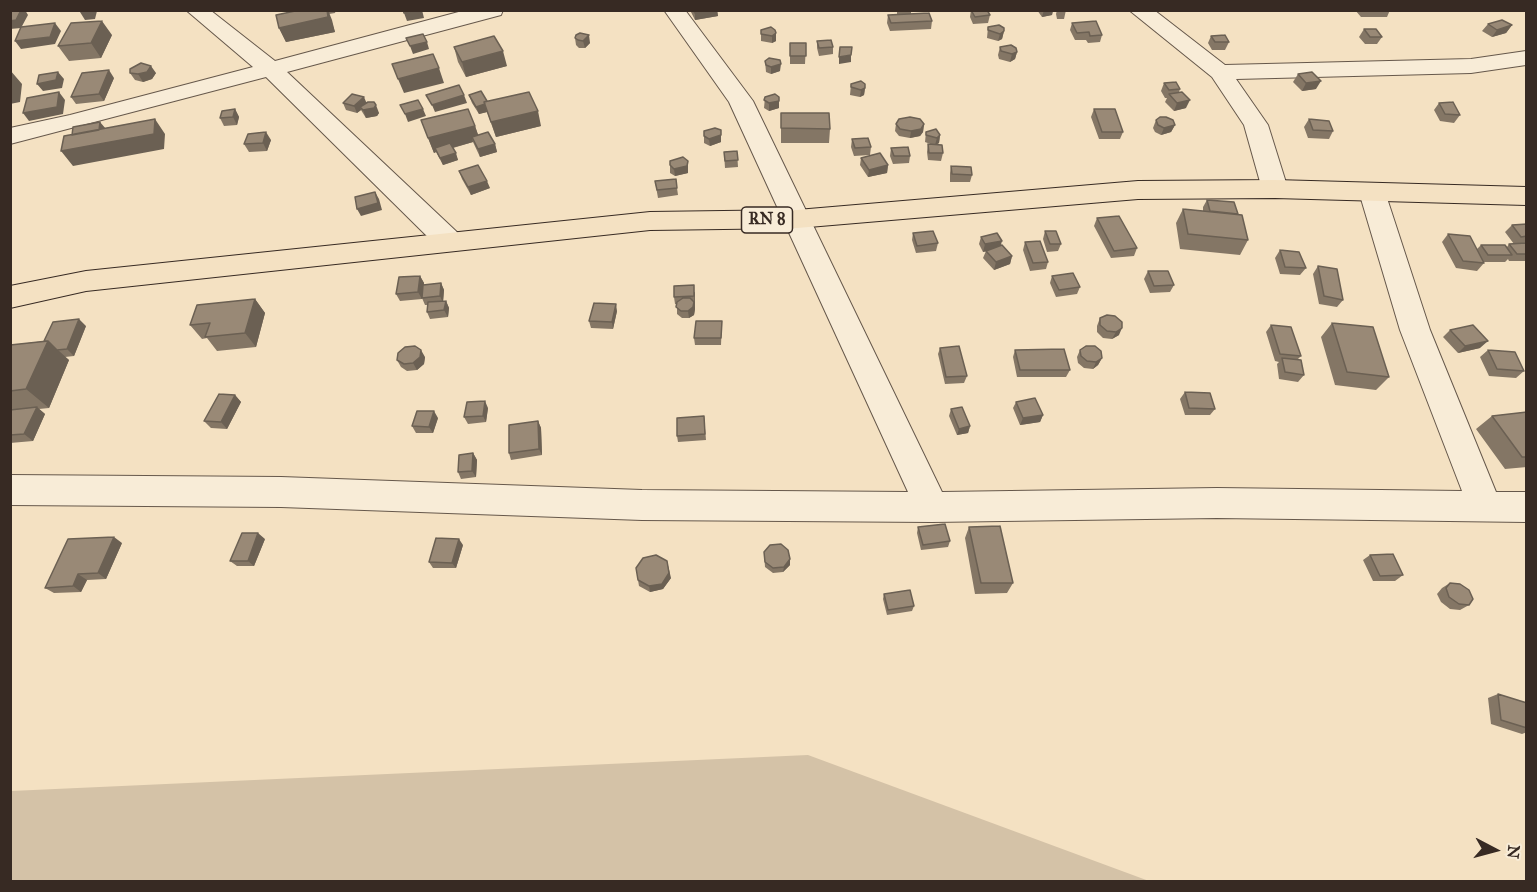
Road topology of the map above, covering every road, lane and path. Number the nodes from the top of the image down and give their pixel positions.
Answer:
1 (196, 10) edge
2 (493, 10) edge
3 (675, 10) edge
4 (1139, 10) edge
5 (394, 13) dead end
6 (381, 41) junction
7 (1527, 58) edge
8 (272, 70) junction
9 (1220, 72) junction
10 (10, 136) edge
11 (1275, 189) junction
12 (1372, 192) junction
13 (1527, 196) edge
14 (797, 219) junction
15 (449, 241) junction
16 (10, 297) edge
17 (10, 490) edge
18 (932, 507) junction
19 (1485, 507) junction
20 (1527, 507) edge

1 - 8 street
2 - 6 street
3 - 14 street
4 - 9 street
5 - 6 street
6 - 8 street
7 - 9 street
8 - 10 street
8 - 15 street
9 - 11 street
11 - 12 main road, RN 8
11 - 14 main road, RN 8
12 - 13 main road, RN 8
12 - 19 street
14 - 15 main road, RN 8
14 - 18 street
15 - 16 main road, RN 8
17 - 18 street
18 - 19 street
19 - 20 street

